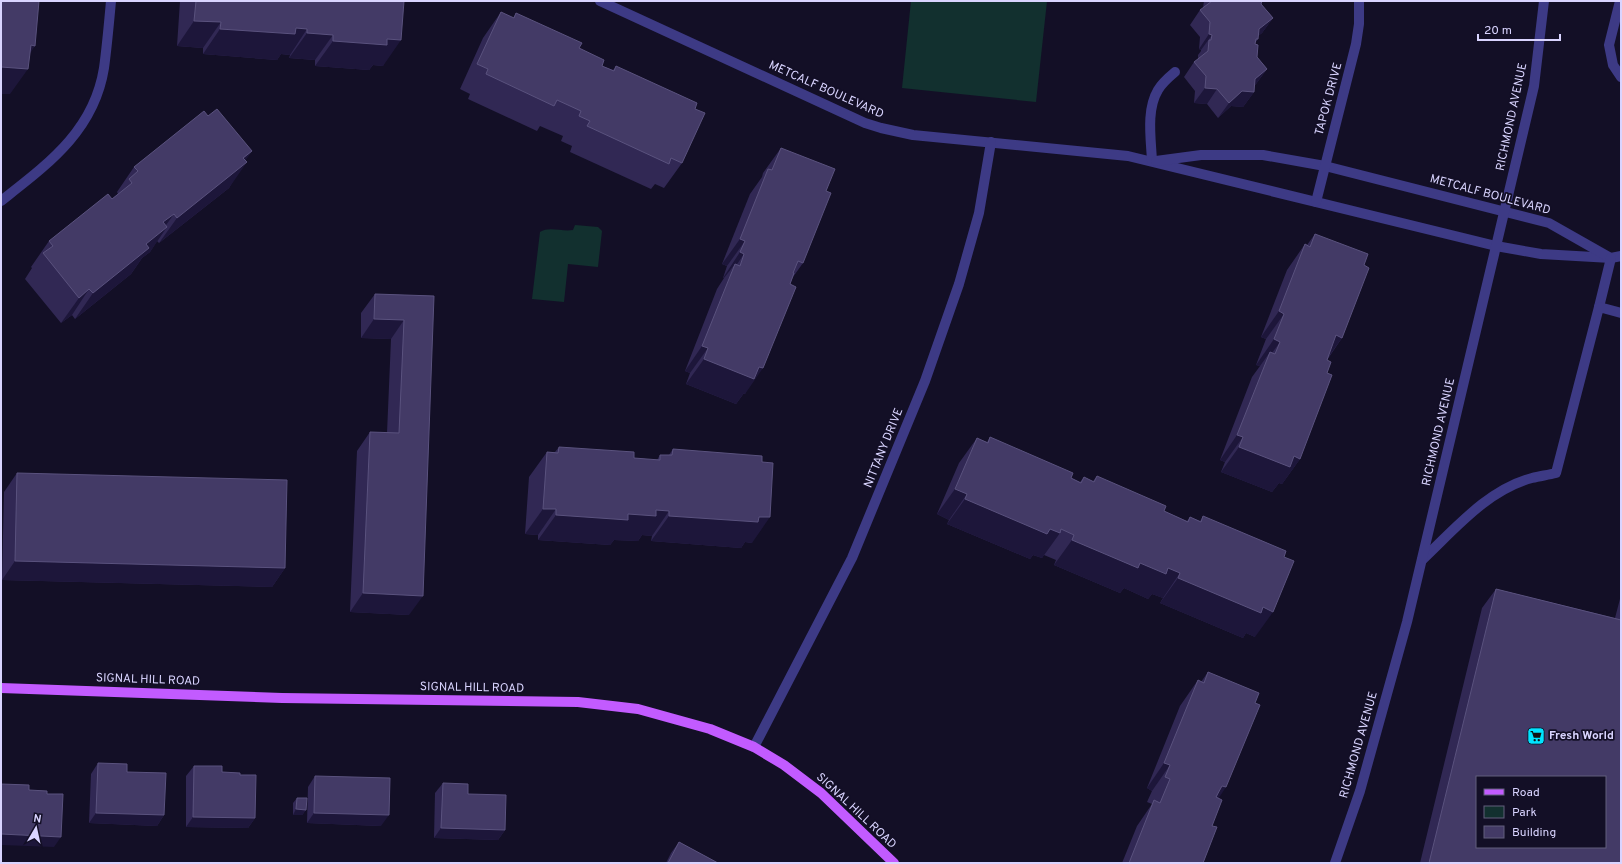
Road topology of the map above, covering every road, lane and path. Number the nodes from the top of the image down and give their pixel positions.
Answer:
1 (111, 1) edge
2 (600, 1) edge
3 (1359, 1) edge
4 (1544, 1) edge
5 (1620, 1) edge
6 (1175, 72) dead end
7 (1621, 77) edge
8 (991, 142) junction
9 (1152, 161) junction
10 (1325, 166) junction
11 (1, 201) edge
12 (1316, 202) junction
13 (1505, 212) junction
14 (1496, 246) junction
15 (1616, 257) edge
16 (1599, 307) junction
17 (1621, 313) edge
18 (1422, 560) junction
19 (1, 688) edge
20 (754, 747) junction
21 (894, 863) edge
22 (1335, 863) edge

1 - 11 street
2 - 8 street, METCALF BOULEVARD
3 - 10 street, TAPOK DRIVE
4 - 13 street, RICHMOND AVENUE
5 - 7 street
6 - 9 street
8 - 9 street, METCALF BOULEVARD
8 - 20 street, NITTANY DRIVE
9 - 10 street, METCALF BOULEVARD
9 - 12 street, METCALF BOULEVARD
10 - 12 street, TAPOK DRIVE
10 - 13 street, METCALF BOULEVARD
12 - 14 street, METCALF BOULEVARD
13 - 14 street, RICHMOND AVENUE
13 - 15 street, METCALF BOULEVARD
14 - 15 street, METCALF BOULEVARD
14 - 18 street, RICHMOND AVENUE
15 - 16 street
16 - 17 street
16 - 18 street
18 - 22 street, RICHMOND AVENUE
19 - 20 main road, SIGNAL HILL ROAD
20 - 21 main road, SIGNAL HILL ROAD

